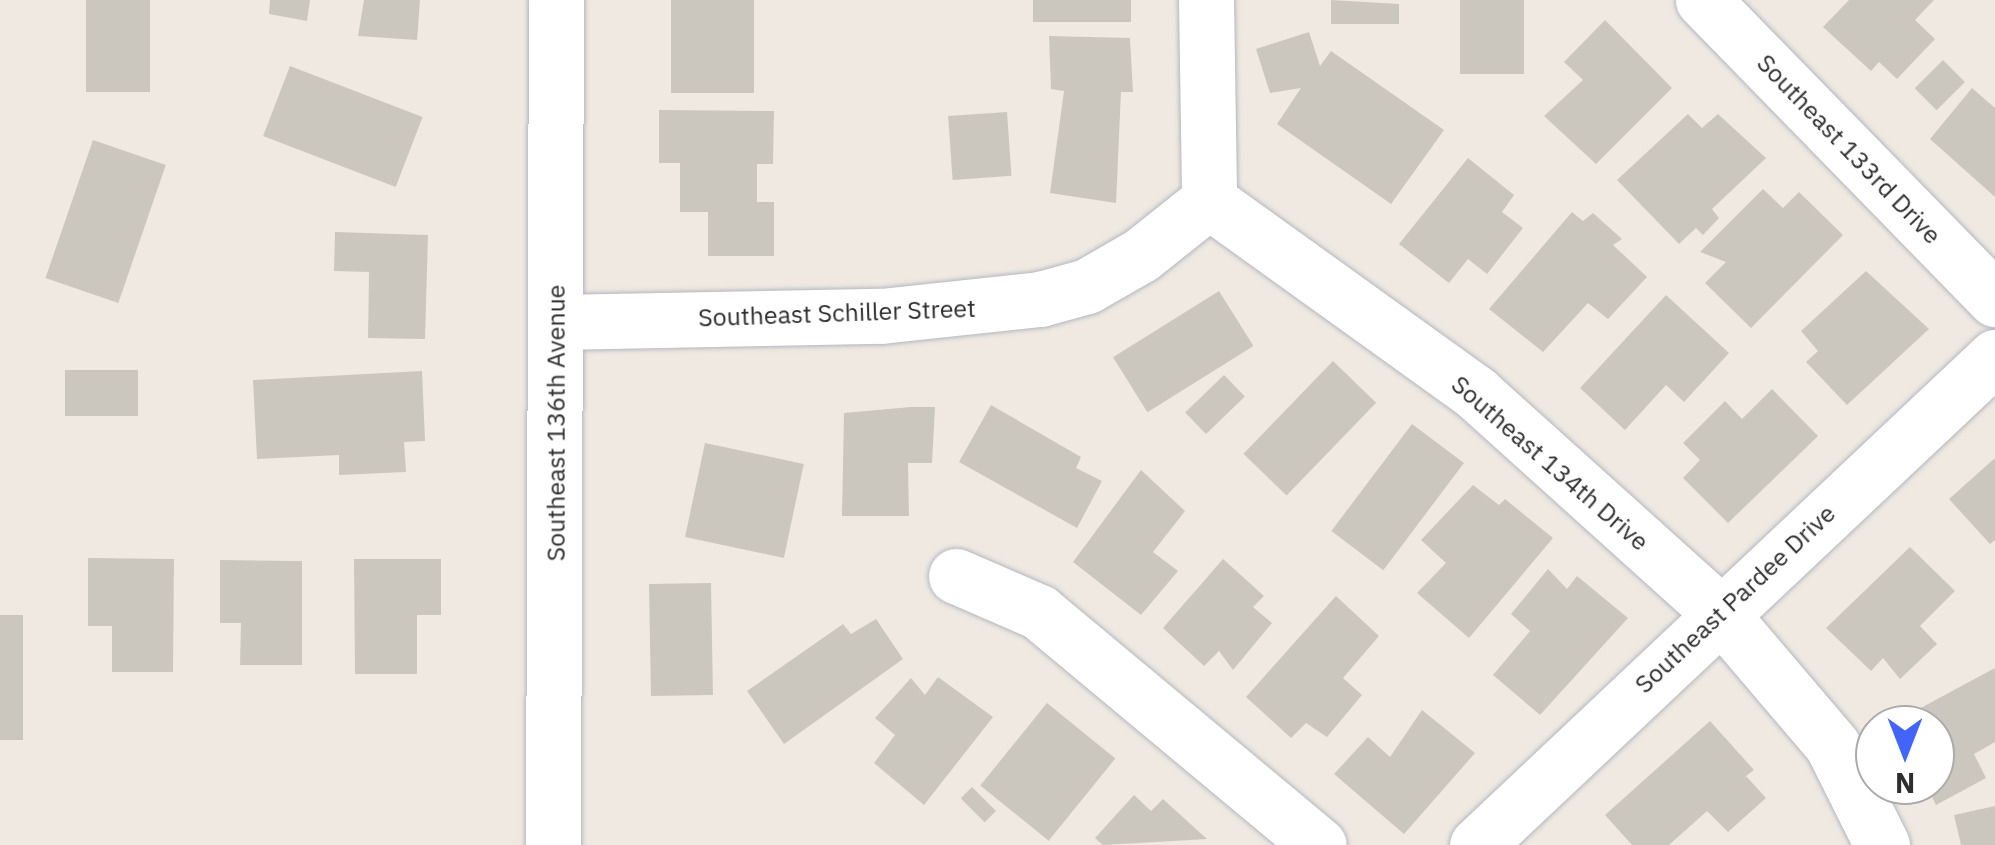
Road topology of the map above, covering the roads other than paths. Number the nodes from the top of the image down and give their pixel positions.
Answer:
1 (556, 0) edge
2 (1206, 0) edge
3 (1702, 0) edge
4 (1209, 201) junction
5 (1995, 299) edge
6 (556, 322) junction
7 (1995, 356) edge
8 (956, 576) dead end
9 (1719, 612) junction
10 (553, 845) edge
11 (1319, 845) edge
12 (1478, 845) edge
13 (1882, 845) edge

1 - 6 street, Southeast 136th Avenue
2 - 4 street
3 - 5 street, Southeast 133rd Drive
4 - 6 street, Southeast Schiller Street
4 - 9 street, Southeast 134th Drive
6 - 10 street, Southeast 136th Avenue
7 - 9 street, Southeast Pardee Drive
8 - 11 street
9 - 12 street, Southeast Pardee Drive
9 - 13 street, Southeast 134th Drive

